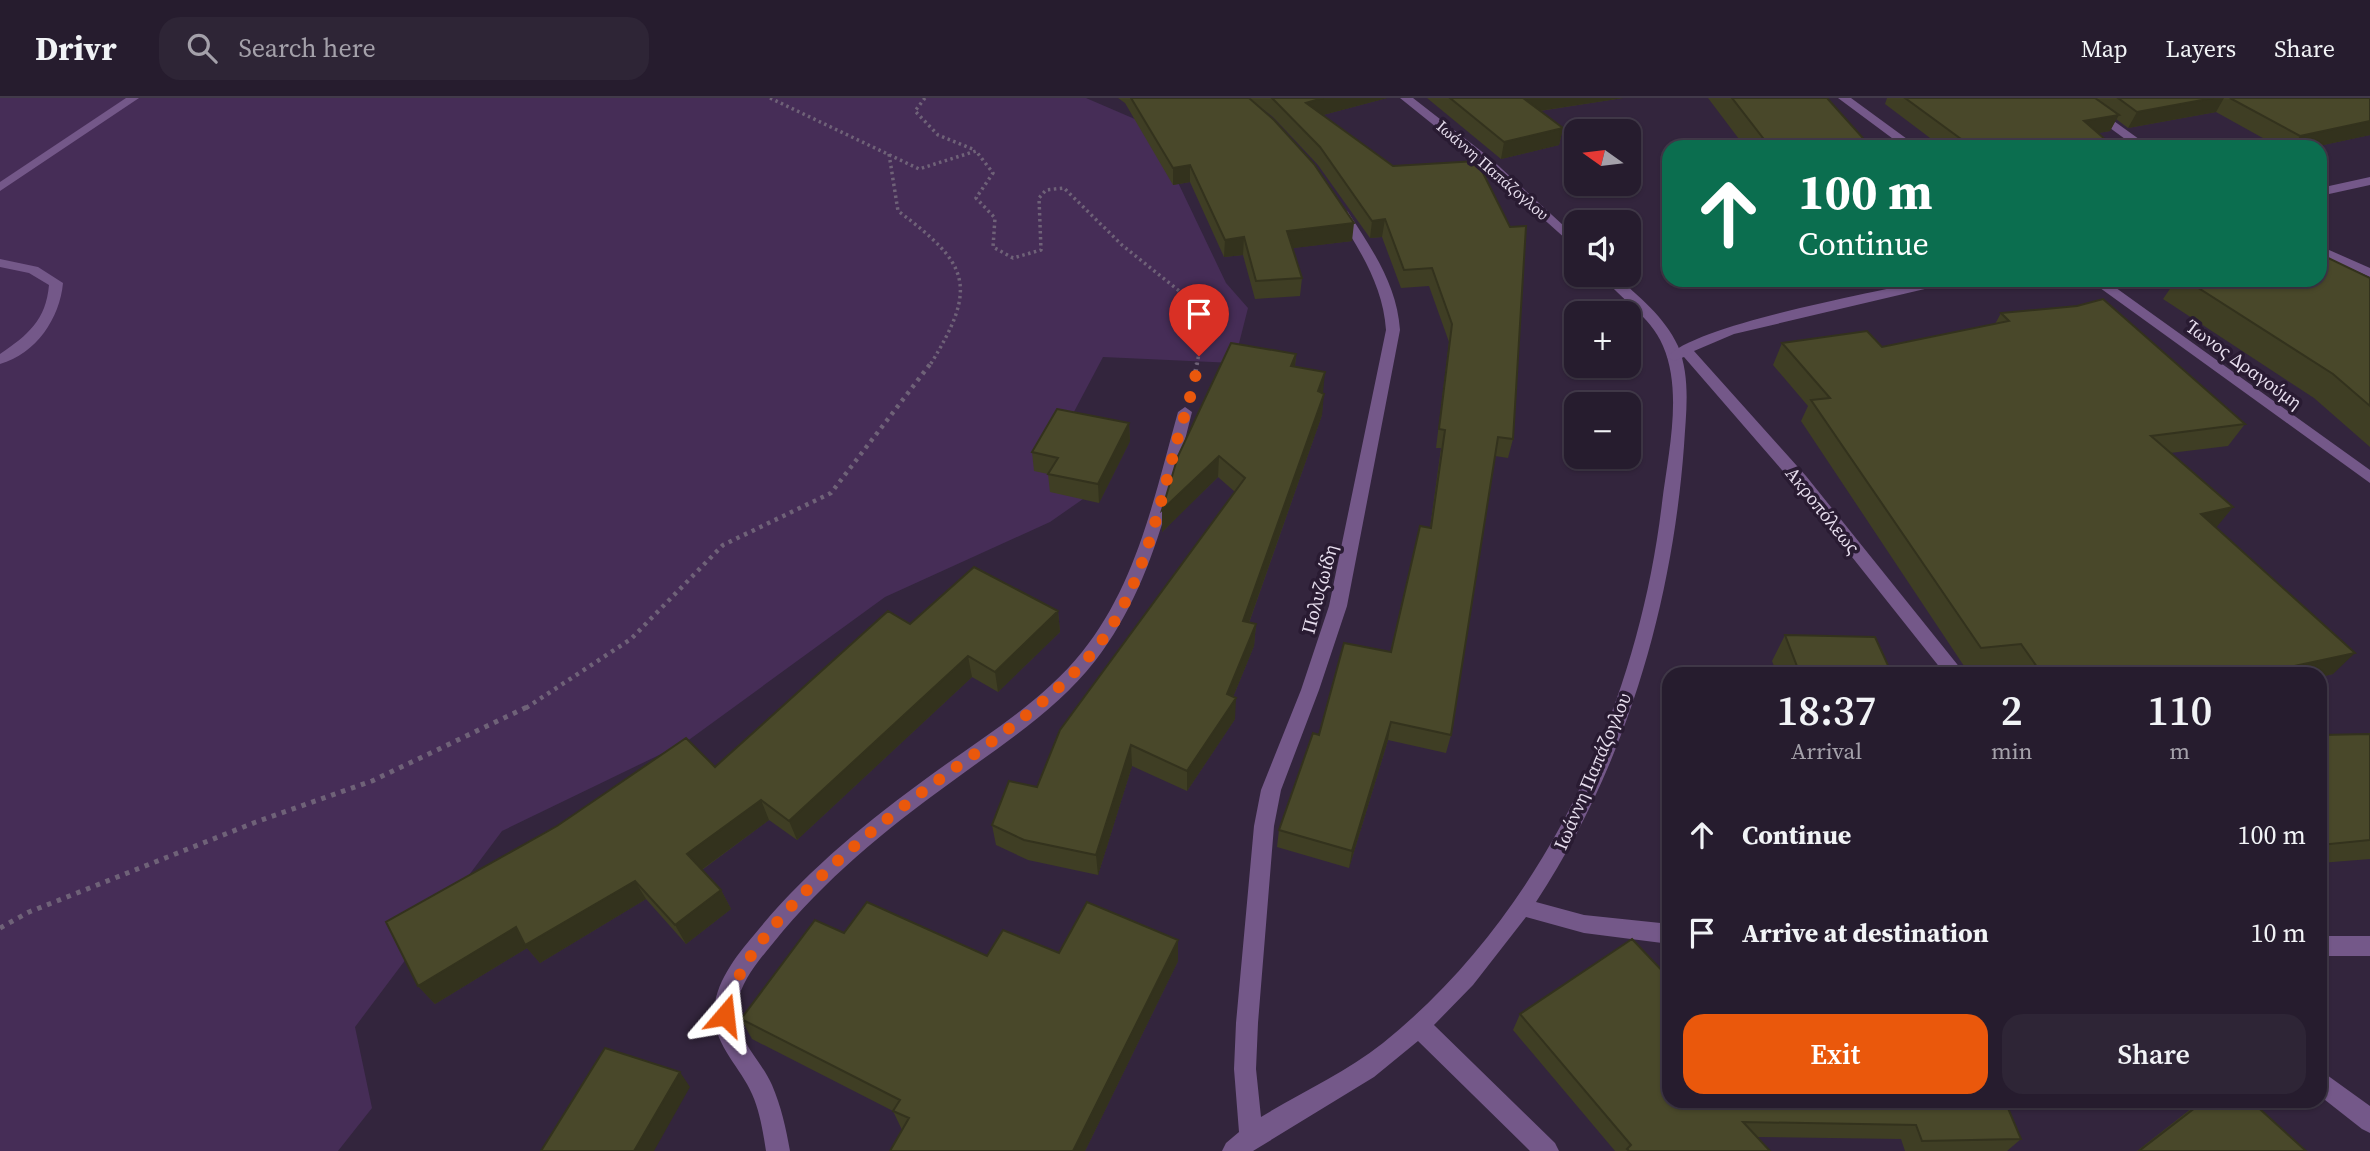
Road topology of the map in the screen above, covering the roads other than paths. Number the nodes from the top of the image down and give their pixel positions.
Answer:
1 (133, 98) edge
2 (1406, 98) edge
3 (1843, 98) edge
4 (2075, 98) edge
5 (1902, 140) edge
6 (2134, 140) edge
7 (2370, 181) edge
8 (0, 187) edge
9 (2327, 190) edge
10 (1333, 197) edge
11 (1564, 233) edge
12 (2327, 253) edge
13 (0, 263) edge
14 (2370, 273) edge
15 (1620, 287) edge
16 (1916, 287) edge
17 (2106, 287) edge
18 (1680, 354) junction
19 (0, 360) edge
20 (1185, 412) road end
21 (2370, 478) edge
22 (1950, 667) edge
23 (1522, 907) junction
24 (1662, 933) edge
25 (2327, 946) edge
26 (2370, 946) edge
27 (1418, 1025) junction
28 (2327, 1087) edge
29 (2370, 1121) edge
30 (1251, 1136) junction
31 (778, 1151) edge
32 (1234, 1151) edge
33 (1547, 1151) edge

1 - 8 street
2 - 11 street, Ιωάννη Παπάζογλου
3 - 5 street
4 - 6 street
7 - 9 street
10 - 30 street, Πολυζωίδη
12 - 14 street
13 - 19 street
15 - 18 street, Ιωάννη Παπάζογλου
16 - 18 street
17 - 21 street, Ίωνος Δραγούμη
18 - 22 street, Ακροπόλεως
18 - 23 street, Ιωάννη Παπάζογλου
20 - 31 street
23 - 24 street
23 - 27 street, Ιωάννη Παπάζογλου
25 - 26 street
27 - 30 street, Ιωάννη Παπάζογλου
27 - 33 street
28 - 29 street
30 - 32 street, Ιωάννη Παπάζογλου

